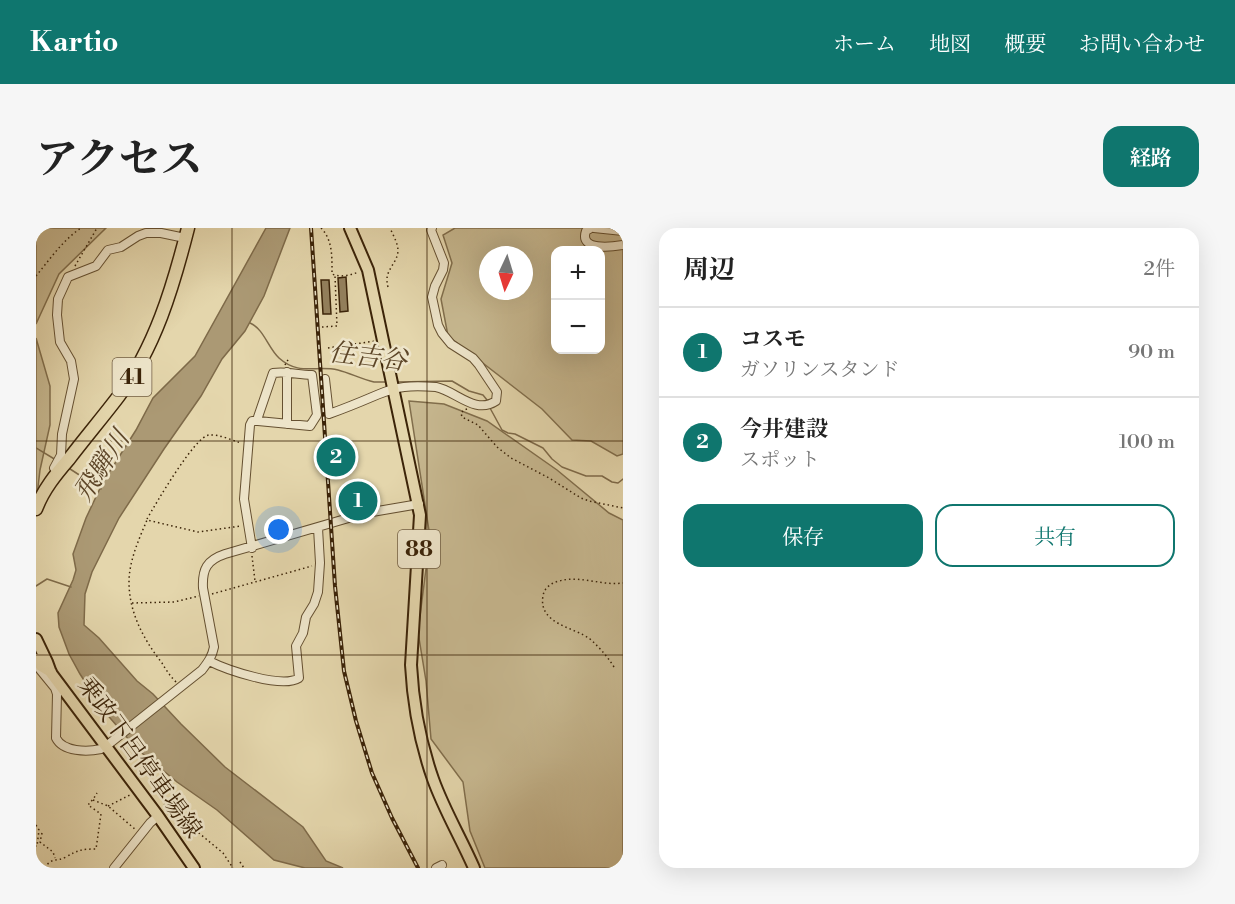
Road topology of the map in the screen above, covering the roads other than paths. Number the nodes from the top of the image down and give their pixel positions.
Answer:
1 (350, 228) edge
2 (432, 228) edge
3 (593, 228) edge
4 (623, 231) edge
5 (186, 233) edge
6 (623, 245) edge
7 (285, 372) junction
8 (326, 379) dead end
9 (394, 388) junction
10 (258, 421) junction
11 (287, 424) junction
12 (58, 472) junction
13 (419, 504) junction
14 (36, 507) edge
15 (318, 528) junction
16 (251, 548) junction
17 (36, 639) edge
18 (36, 659) edge
19 (210, 661) junction
20 (36, 665) edge
21 (51, 673) junction
22 (109, 743) junction
23 (158, 816) junction
24 (114, 868) edge
25 (194, 868) edge
26 (474, 868) edge

1 - 9 main road, 88
2 - 9 street
3 - 4 street
3 - 6 street
5 - 12 highway, 41
5 - 12 street
7 - 10 street
7 - 11 street
7 - 11 street
8 - 9 street
9 - 13 main road, 88
10 - 11 street
10 - 16 street
12 - 14 highway, 41
13 - 15 street
13 - 26 main road, 88
15 - 16 street
15 - 19 street
16 - 19 street
17 - 21 main road
18 - 21 main road
19 - 22 street
20 - 22 street
21 - 22 main road, 乗政下呂停車場線
22 - 23 main road, 乗政下呂停車場線
23 - 24 street
23 - 25 main road, 乗政下呂停車場線

